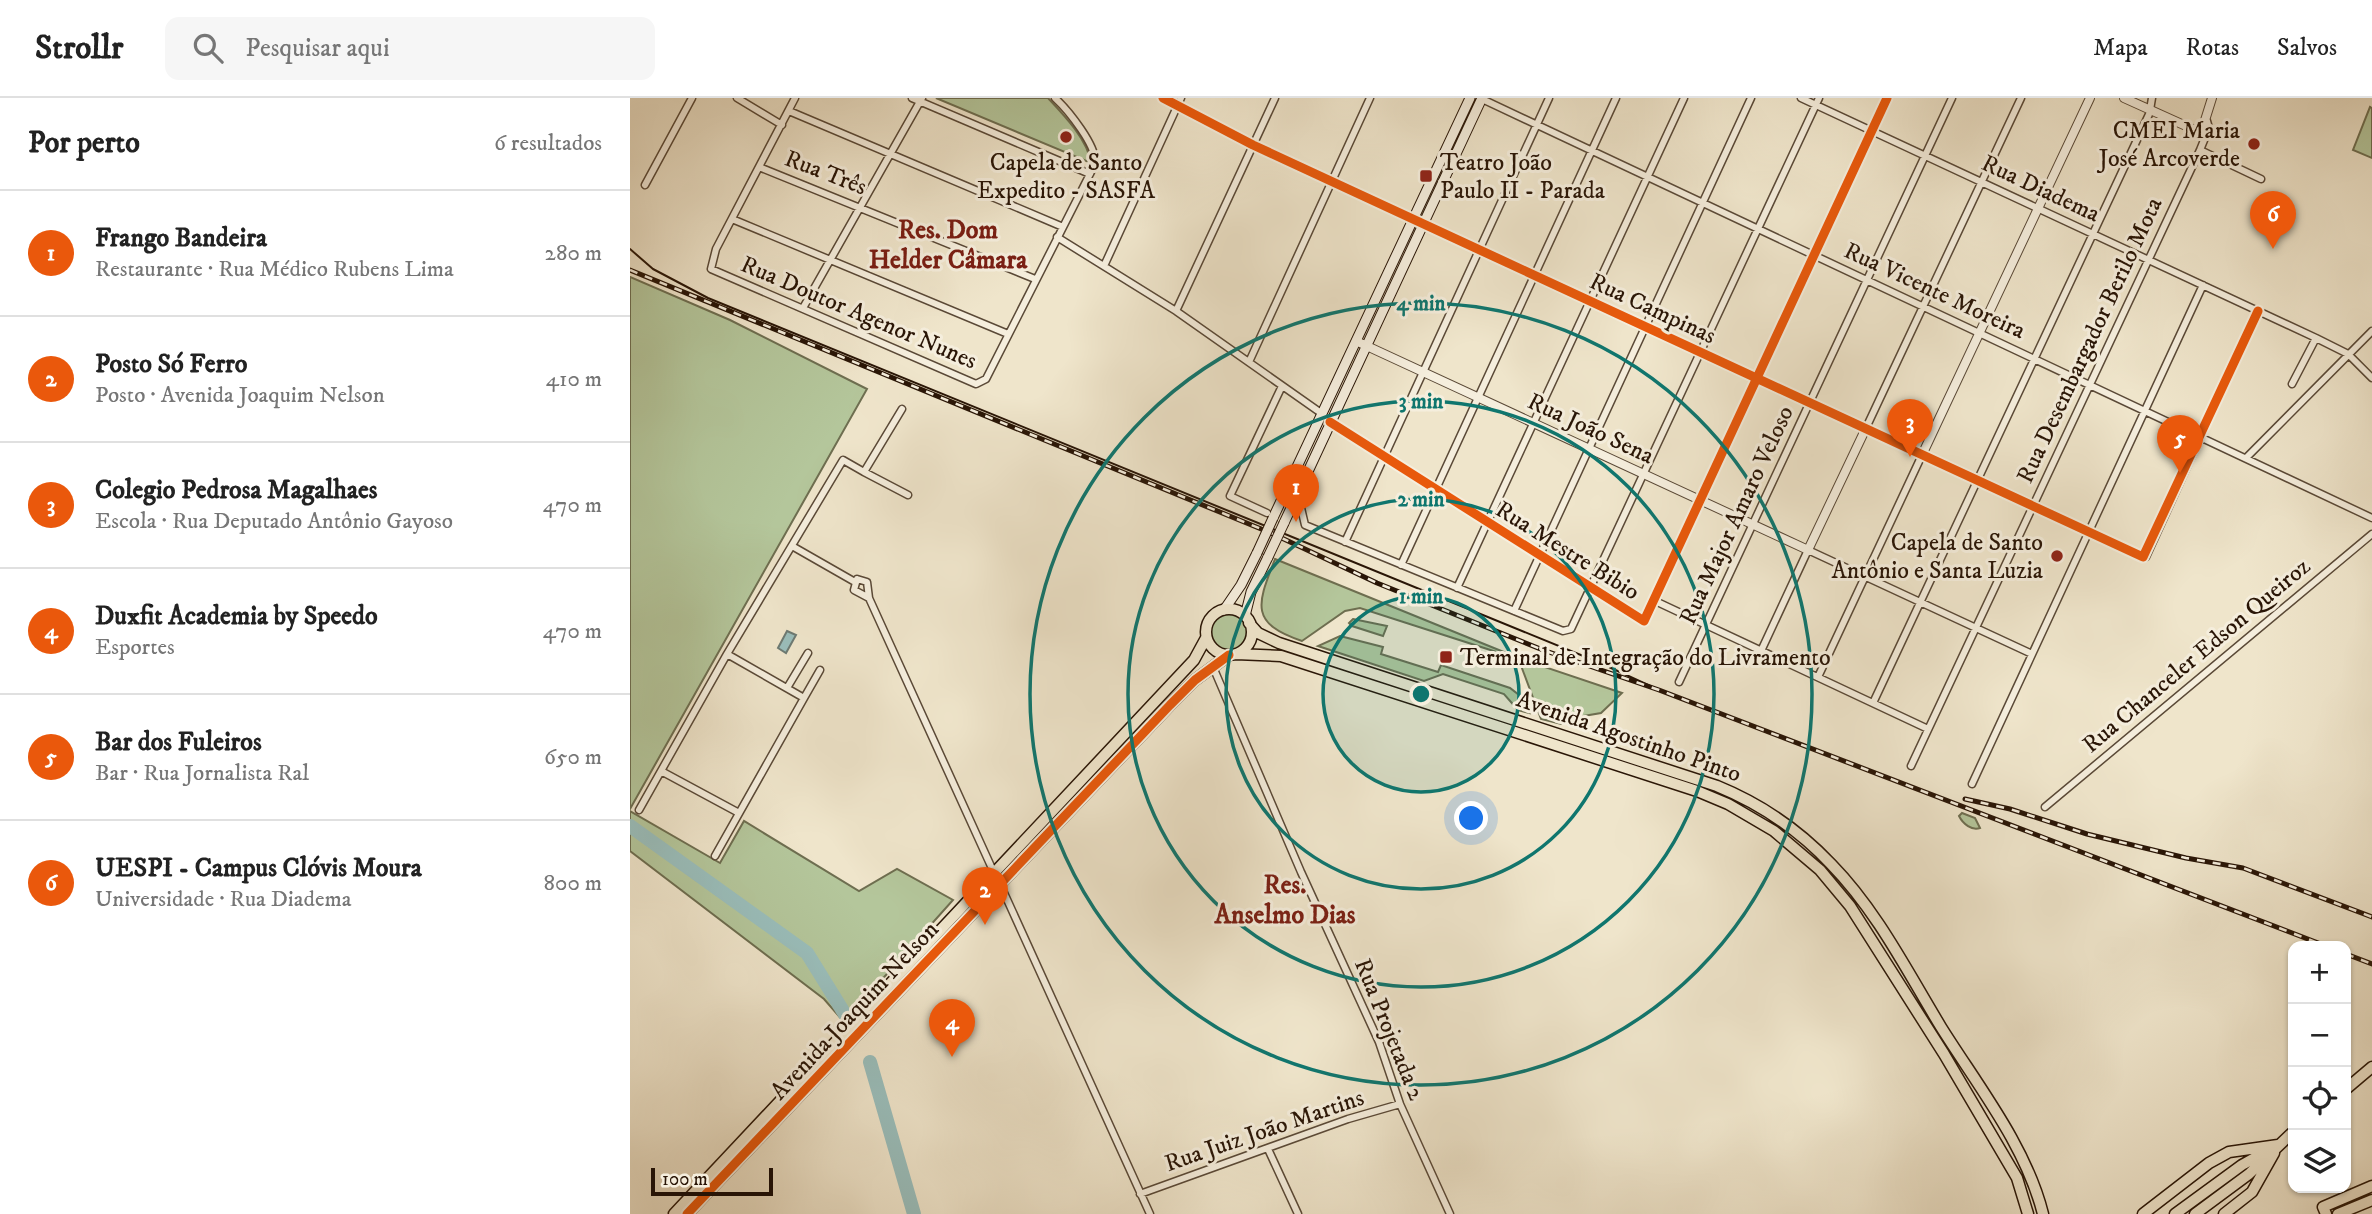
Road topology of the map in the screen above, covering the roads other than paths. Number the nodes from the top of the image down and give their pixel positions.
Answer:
1 (692, 98) edge
2 (737, 98) edge
3 (795, 98) edge
4 (912, 98) edge
5 (1055, 98) edge
6 (1163, 98) edge
7 (1275, 98) edge
8 (1370, 98) edge
9 (1470, 98) edge
10 (1549, 98) edge
11 (1616, 98) edge
12 (1684, 98) edge
13 (1751, 98) edge
14 (1801, 98) edge
15 (1887, 98) edge
16 (1952, 98) edge
17 (2021, 98) edge
18 (2090, 98) edge
19 (2124, 98) edge
20 (2152, 98) edge
21 (2212, 98) edge
22 (1482, 99) edge
23 (921, 100) edge
24 (1180, 102) edge
25 (1818, 102) edge
26 (2151, 110) junction
27 (789, 111) junction
28 (782, 124) junction
29 (1536, 125) junction
30 (1872, 130) junction
31 (2204, 134) junction
32 (1253, 145) junction
33 (2200, 150) junction
34 (1591, 152) junction
35 (890, 154) junction
36 (1926, 156) junction
37 (759, 167) junction
38 (1090, 174) junction
39 (1647, 178) junction
40 (2261, 179) dead end
41 (1331, 180) junction
42 (1982, 182) junction
43 (645, 185) dead end
44 (1702, 204) junction
45 (861, 206) junction
46 (2037, 208) junction
47 (1413, 218) junction
48 (732, 219) junction
49 (1423, 223) junction
50 (1063, 227) junction
51 (1757, 228) junction
52 (2093, 234) junction
53 (1057, 237) junction
54 (1479, 248) junction
55 (1815, 255) junction
56 (830, 258) junction
57 (2149, 259) junction
58 (1104, 266) junction
59 (1535, 274) junction
60 (1035, 279) junction
61 (1867, 280) junction
62 (2203, 285) junction
63 (1590, 300) junction
64 (1923, 307) junction
65 (803, 308) junction
66 (1176, 311) junction
67 (2258, 311) junction
68 (1646, 326) junction
69 (2372, 331) edge
70 (1978, 332) junction
71 (1008, 334) junction
72 (2316, 338) junction
73 (1356, 341) junction
74 (1366, 346) junction
75 (1700, 351) junction
76 (2348, 354) junction
77 (2035, 359) junction
78 (1249, 362) junction
79 (1422, 372) junction
80 (1757, 378) junction
81 (2372, 378) edge
82 (2090, 384) junction
83 (2292, 384) dead end
84 (1282, 386) junction
85 (1478, 396) junction
86 (1810, 402) junction
87 (902, 409) dead end
88 (2145, 410) junction
89 (1321, 413) junction
90 (1329, 422) junction
91 (1533, 422) junction
92 (1866, 428) junction
93 (2201, 435) junction
94 (1589, 448) junction
95 (1922, 455) junction
96 (1383, 456) junction
97 (2247, 457) junction
98 (864, 472) junction
99 (1643, 473) junction
100 (1978, 481) junction
101 (1434, 490) junction
102 (1297, 493) junction
103 (908, 495) dead end
104 (1700, 499) junction
105 (2033, 506) junction
106 (1270, 515) junction
107 (2372, 518) edge
108 (1487, 523) junction
109 (1753, 524) junction
110 (2089, 531) junction
111 (2372, 534) edge
112 (1345, 542) junction
113 (792, 545) junction
114 (1808, 551) junction
115 (1539, 556) junction
116 (1401, 565) junction
117 (1865, 576) junction
118 (855, 583) junction
119 (1457, 588) junction
120 (1591, 588) junction
121 (869, 598) junction
122 (1653, 600) junction
123 (1921, 601) junction
124 (1224, 610) junction
125 (1514, 611) junction
126 (1247, 619) junction
127 (1706, 625) junction
128 (1976, 628) junction
129 (1206, 638) junction
130 (1761, 651) junction
131 (808, 653) dead end
132 (727, 654) junction
133 (2032, 654) junction
134 (1232, 655) junction
135 (1213, 665) junction
136 (820, 670) dead end
137 (1818, 677) junction
138 (1679, 682) dead end
139 (787, 688) junction
140 (804, 698) junction
141 (1873, 703) junction
142 (1928, 729) junction
143 (1911, 765) dead end
144 (661, 771) junction
145 (1972, 784) dead end
146 (2045, 807) dead end
147 (639, 810) dead end
148 (739, 813) junction
149 (715, 856) dead end
150 (997, 879) junction
151 (2372, 1067) edge
152 (808, 1080) junction
153 (2351, 1085) edge
154 (1400, 1104) junction
155 (2288, 1136) edge
156 (2278, 1144) junction
157 (1268, 1149) junction
158 (2372, 1186) edge
159 (1140, 1194) junction
160 (2372, 1200) edge
161 (674, 1214) edge
162 (687, 1214) edge
163 (1150, 1214) edge
164 (1298, 1214) edge
165 (1450, 1214) edge
166 (2028, 1214) edge
167 (2043, 1214) edge
168 (2143, 1214) edge
169 (2175, 1214) edge
170 (2195, 1214) edge
171 (2224, 1214) edge
172 (2326, 1214) edge
173 (2338, 1214) edge

1 - 43 street
2 - 28 street
3 - 27 street
4 - 23 street
5 - 38 street
6 - 24 street, Rua Campinas
7 - 32 street
8 - 41 street
9 - 47 main road
10 - 29 street
11 - 34 street
12 - 39 street
13 - 44 street
14 - 25 street, Rua Diadema
15 - 30 street
16 - 36 street, Rua Major Amaro Veloso
17 - 42 street
18 - 46 street
19 - 26 street
20 - 26 street
21 - 31 street, Rua Desembargador Berilo Mota
22 - 29 street, Rua Vicente Moreira
22 - 49 main road
23 - 35 street
23 - 38 street
24 - 32 street, Rua Campinas
24 - 58 street
25 - 30 street, Rua Diadema
25 - 51 street
26 - 31 street
26 - 52 street
27 - 28 street
27 - 35 street
28 - 37 street
29 - 34 street, Rua Vicente Moreira
29 - 54 street
30 - 36 street, Rua Diadema
30 - 55 street
31 - 33 street, Rua Desembargador Berilo Mota
32 - 41 street, Rua Campinas
32 - 66 street
33 - 40 street
33 - 57 street, Rua Desembargador Berilo Mota
34 - 39 street, Rua Vicente Moreira
34 - 59 street
35 - 45 street
35 - 50 street
36 - 42 street, Rua Diadema
36 - 61 street, Rua Major Amaro Veloso
37 - 45 street, Rua Três
37 - 48 street
38 - 50 street
39 - 44 street, Rua Vicente Moreira
39 - 63 street
41 - 47 street, Rua Campinas
41 - 78 street
42 - 46 street, Rua Diadema
42 - 64 street
44 - 51 street, Rua Vicente Moreira
44 - 68 street
45 - 56 street
45 - 60 street, Rua Três
46 - 52 street, Rua Diadema
46 - 70 street
47 - 49 street, Rua Campinas
47 - 73 main road
48 - 56 street
48 - 65 street, Rua Doutor Agenor Nunes
49 - 54 street, Rua Campinas
49 - 74 main road
50 - 53 street
51 - 55 street, Rua Vicente Moreira
51 - 75 street
52 - 57 street, Rua Diadema
52 - 77 street
53 - 58 street
53 - 60 street
54 - 59 street, Rua Campinas
54 - 79 street
55 - 61 street, Rua Vicente Moreira
55 - 80 street
56 - 65 street
56 - 71 street
57 - 62 street, Rua Diadema
57 - 82 street, Rua Desembargador Berilo Mota
58 - 66 street
59 - 63 street, Rua Campinas
59 - 85 street
60 - 71 street
61 - 64 street, Rua Vicente Moreira
61 - 86 street, Rua Major Amaro Veloso
62 - 67 street, Rua Diadema
62 - 88 street
63 - 68 street, Rua Campinas
63 - 91 street
64 - 70 street, Rua Vicente Moreira
64 - 92 street
65 - 71 street, Rua Doutor Agenor Nunes
66 - 78 street
67 - 72 street, Rua Diadema
67 - 93 street
68 - 75 street, Rua Campinas
68 - 94 street
69 - 76 street
70 - 77 street, Rua Vicente Moreira
70 - 95 street
72 - 76 street, Rua Diadema
72 - 83 street
73 - 74 street, Rua João Sena
73 - 89 main road
74 - 79 street, Rua João Sena
74 - 90 main road
75 - 80 street, Rua Campinas
75 - 99 street
76 - 81 street, Rua Diadema
76 - 97 street
77 - 82 street, Rua Vicente Moreira
77 - 100 street
78 - 84 street
79 - 85 street, Rua João Sena
79 - 96 street
80 - 86 street, Rua Campinas
80 - 104 street
82 - 88 street, Rua Vicente Moreira
82 - 105 street, Rua Desembargador Berilo Mota
84 - 89 street
84 - 106 street
85 - 91 street, Rua João Sena
85 - 101 street
86 - 92 street, Rua Campinas
86 - 109 street, Rua Major Amaro Veloso
87 - 98 street
88 - 93 street, Rua Vicente Moreira
88 - 110 street
89 - 106 main road
90 - 96 street, Rua Mestre Bibio
90 - 102 main road
91 - 94 street, Rua João Sena
91 - 108 street
92 - 95 street
92 - 114 street
93 - 97 street, Rua Vicente Moreira
93 - 110 street
94 - 99 street, Rua João Sena
94 - 115 street
95 - 100 street
95 - 117 street
96 - 101 street, Rua Mestre Bibio
96 - 112 street
97 - 107 street, Rua Vicente Moreira
98 - 103 street
98 - 113 street
99 - 104 street, Rua João Sena
99 - 120 street
100 - 105 street
100 - 123 street
101 - 108 street, Rua Mestre Bibio
101 - 116 street
102 - 112 street
102 - 126 main road, bridge
104 - 109 street, Rua João Sena
104 - 122 street
105 - 110 street
105 - 128 street, Rua Desembargador Berilo Mota
106 - 124 main road, bridge
108 - 115 street, Rua Mestre Bibio
108 - 119 street
109 - 114 street, Rua João Sena
109 - 127 street, Rua Major Amaro Veloso
110 - 133 street
111 - 146 street, Rua Chanceler Edson Queiroz
112 - 116 street
113 - 118 street
113 - 132 street
114 - 117 street
114 - 130 street
115 - 120 street, Rua Mestre Bibio
115 - 125 street
116 - 119 street
117 - 123 street
117 - 137 street
118 - 121 street
118 - 121 street
119 - 125 street
120 - 122 street, Rua Mestre Bibio
120 - 125 street
121 - 150 street
122 - 127 street
123 - 128 street
123 - 141 street
124 - 126 main road
124 - 129 main road
126 - 134 main road
126 - 167 main road, Avenida Agostinho Pinto
127 - 130 street
127 - 138 street, Rua Major Amaro Veloso
128 - 133 street
128 - 142 street, Rua Desembargador Berilo Mota
129 - 134 main road
129 - 150 main road, Avenida Joaquim Nelson
130 - 137 street
131 - 139 street
132 - 139 street
132 - 144 street
133 - 145 street
134 - 135 main road, Avenida Joaquim Nelson
134 - 166 main road, Avenida Agostinho Pinto
135 - 150 main road, Avenida Joaquim Nelson
135 - 154 street, Rua Projetada 2
136 - 140 street
137 - 141 street
139 - 140 street
140 - 148 street
141 - 142 street
142 - 143 street, Rua Desembargador Berilo Mota
144 - 147 street
144 - 148 street
148 - 149 street
150 - 152 main road, Avenida Joaquim Nelson
150 - 159 street
151 - 153 main road
152 - 161 main road, Avenida Joaquim Nelson
152 - 162 main road, Avenida Joaquim Nelson
154 - 157 street, Rua Juiz João Martins
154 - 165 street, Rua Projetada 2
155 - 156 main road
156 - 168 main road
156 - 169 main road
156 - 170 main road
156 - 171 main road
157 - 159 street, Rua Juiz João Martins
157 - 164 street
158 - 172 main road
159 - 163 street
160 - 173 main road

